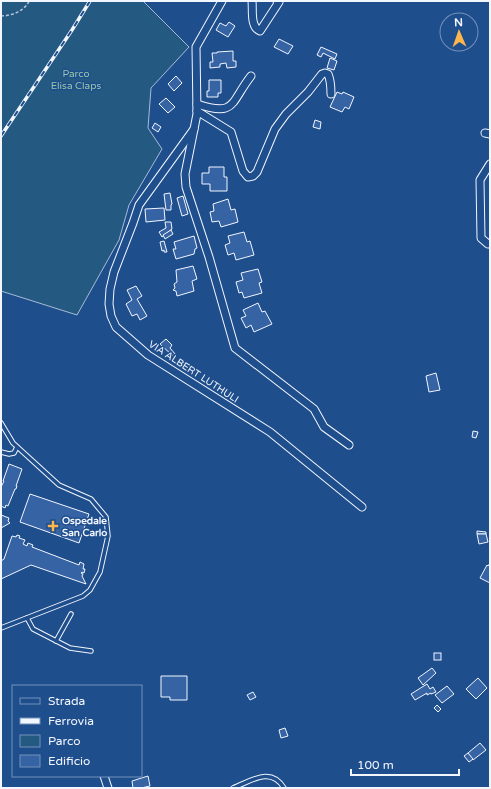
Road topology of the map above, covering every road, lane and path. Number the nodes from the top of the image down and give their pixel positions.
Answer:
1 (29, 1) edge
2 (222, 1) edge
3 (252, 1) edge
4 (277, 1) edge
5 (1, 16) edge
6 (251, 76) dead end
7 (331, 94) dead end
8 (197, 108) junction
9 (194, 129) junction
10 (490, 164) edge
11 (490, 244) edge
12 (1, 423) edge
13 (348, 445) dead end
14 (17, 447) junction
15 (1, 452) edge
16 (362, 508) dead end
17 (71, 614) dead end
18 (27, 618) junction
19 (1, 628) edge
20 (56, 641) junction
21 (91, 652) dead end
22 (104, 777) edge
23 (108, 788) edge
24 (233, 788) edge
25 (284, 788) edge

1 - 5 path
2 - 8 street, VIA ALBERT LUTHULI
3 - 4 street
6 - 8 street
7 - 8 street
8 - 9 street, VIA ALBERT LUTHULI
9 - 13 street, VIA ALBERT LUTHULI
9 - 16 street, VIA ALBERT LUTHULI
10 - 11 street
12 - 14 lane
14 - 15 lane
14 - 18 lane
17 - 20 lane
18 - 19 lane
18 - 20 lane
20 - 21 lane
22 - 23 street
24 - 25 lane

